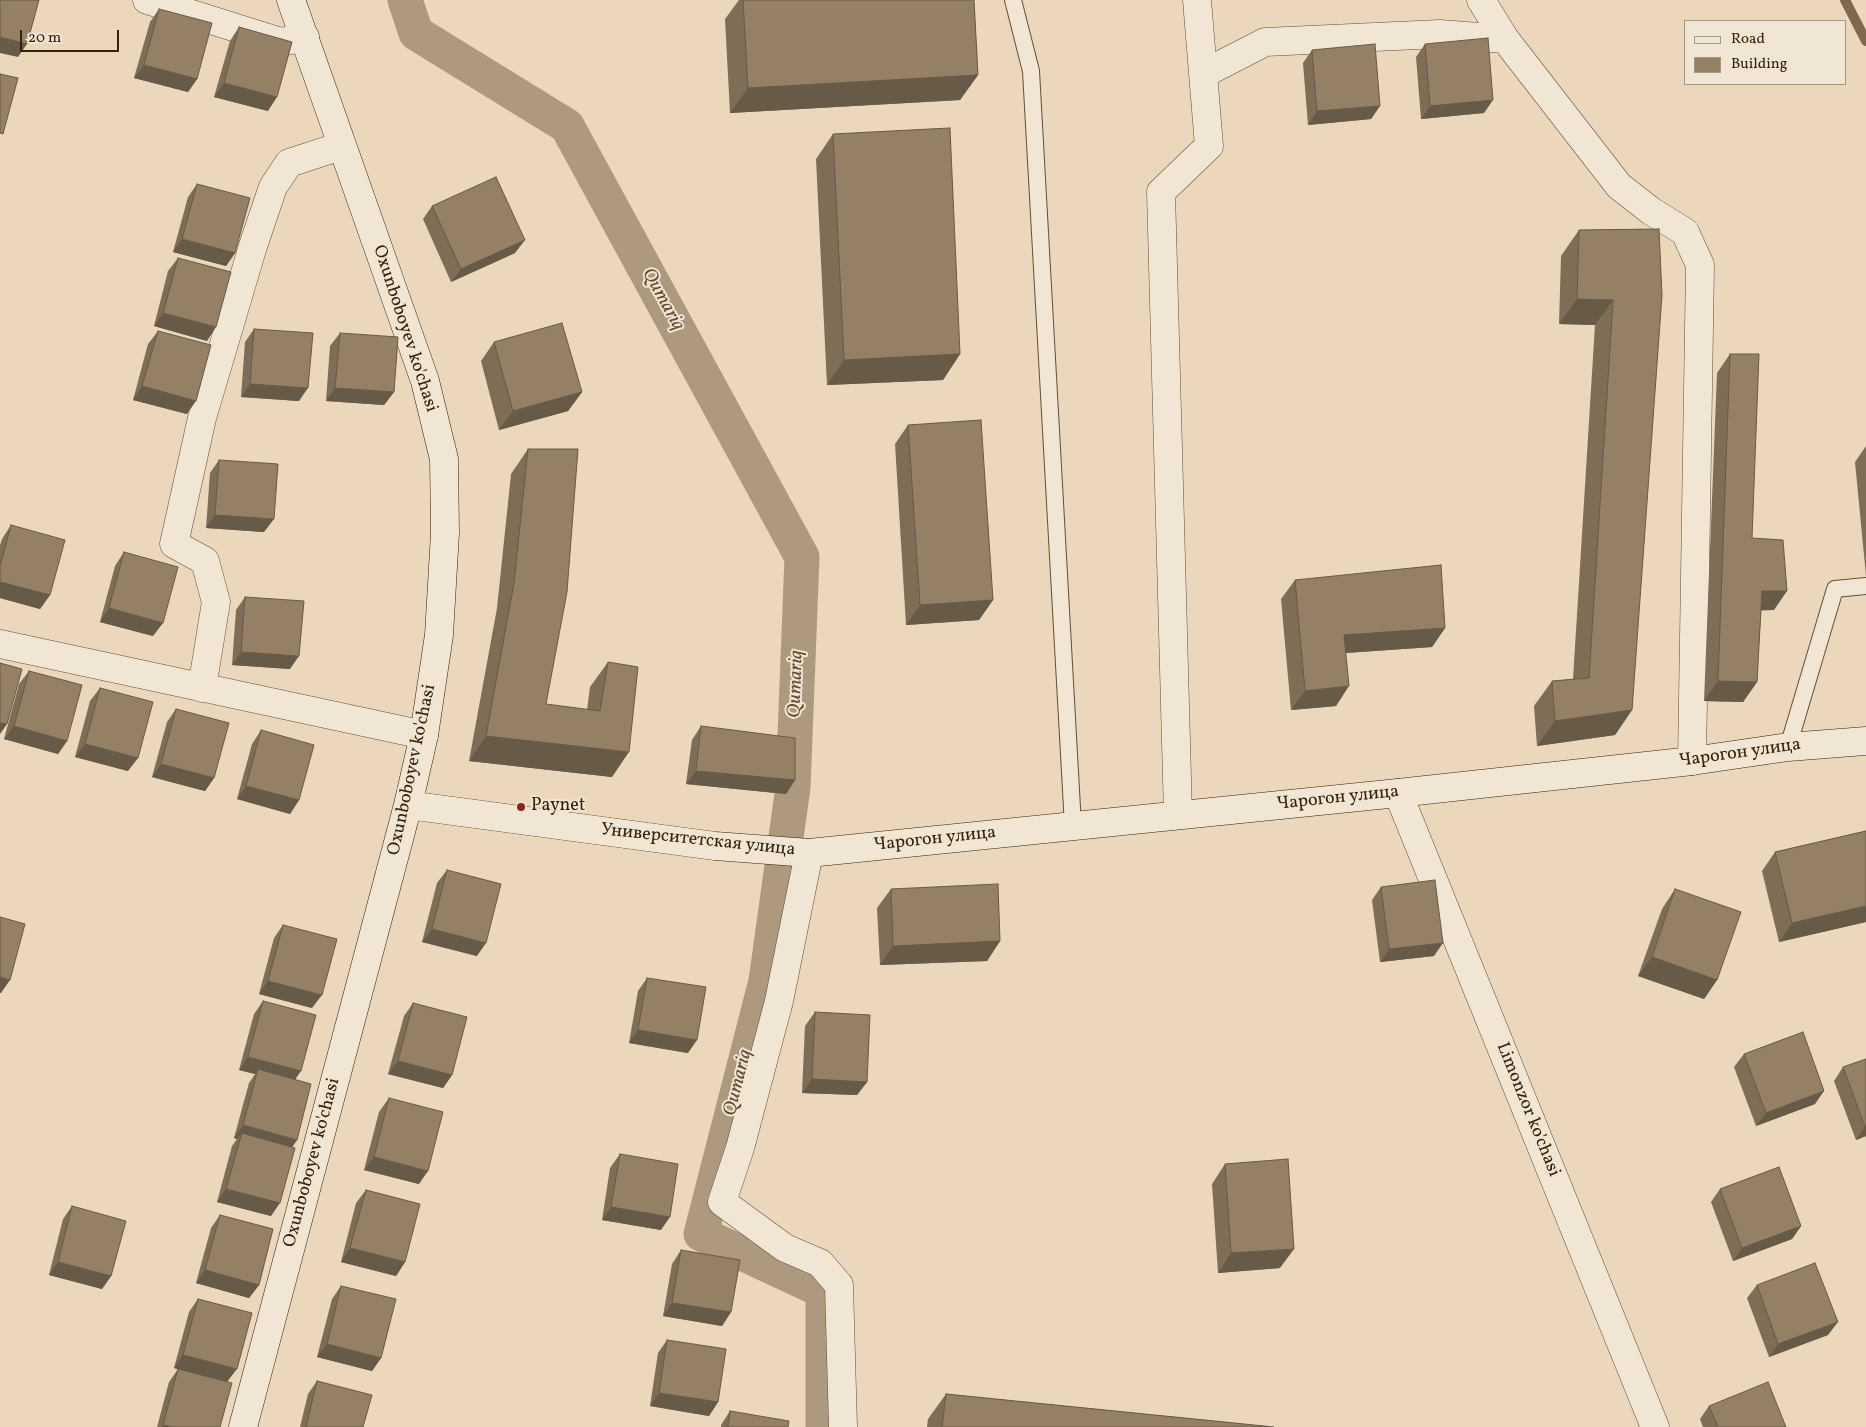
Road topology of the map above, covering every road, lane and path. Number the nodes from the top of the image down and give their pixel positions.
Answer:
1 (147, 0) edge
2 (291, 0) edge
3 (1012, 0) edge
4 (1197, 0) edge
5 (1481, 0) edge
6 (305, 37) junction
7 (1505, 39) junction
8 (1203, 74) junction
9 (342, 146) junction
10 (1866, 586) edge
11 (0, 644) edge
12 (202, 688) junction
13 (424, 735) junction
14 (1866, 741) edge
15 (1788, 747) junction
16 (1692, 761) junction
17 (1398, 793) junction
18 (408, 805) junction
19 (1178, 815) junction
20 (1073, 826) junction
21 (809, 853) junction
22 (243, 1427) edge
23 (843, 1427) edge
24 (1655, 1427) edge

1 - 6 street
2 - 6 street, Oxunboboyev ko'chasi
3 - 20 lane
4 - 8 street
5 - 7 street
6 - 9 street, Oxunboboyev ko'chasi
7 - 8 street
7 - 16 street
8 - 19 street
9 - 12 street
9 - 13 street, Oxunboboyev ko'chasi
10 - 15 lane
11 - 12 street
12 - 13 street
13 - 18 street, Oxunboboyev ko'chasi
14 - 15 street, Чарогон улица
15 - 16 street, Чарогон улица
16 - 17 street, Чарогон улица
17 - 19 street, Чарогон улица
17 - 24 street, Limonzor ko'chasi
18 - 21 street, Университетская улица
18 - 22 street, Oxunboboyev ko'chasi
19 - 20 street, Чарогон улица
20 - 21 street, Чарогон улица
21 - 23 street

